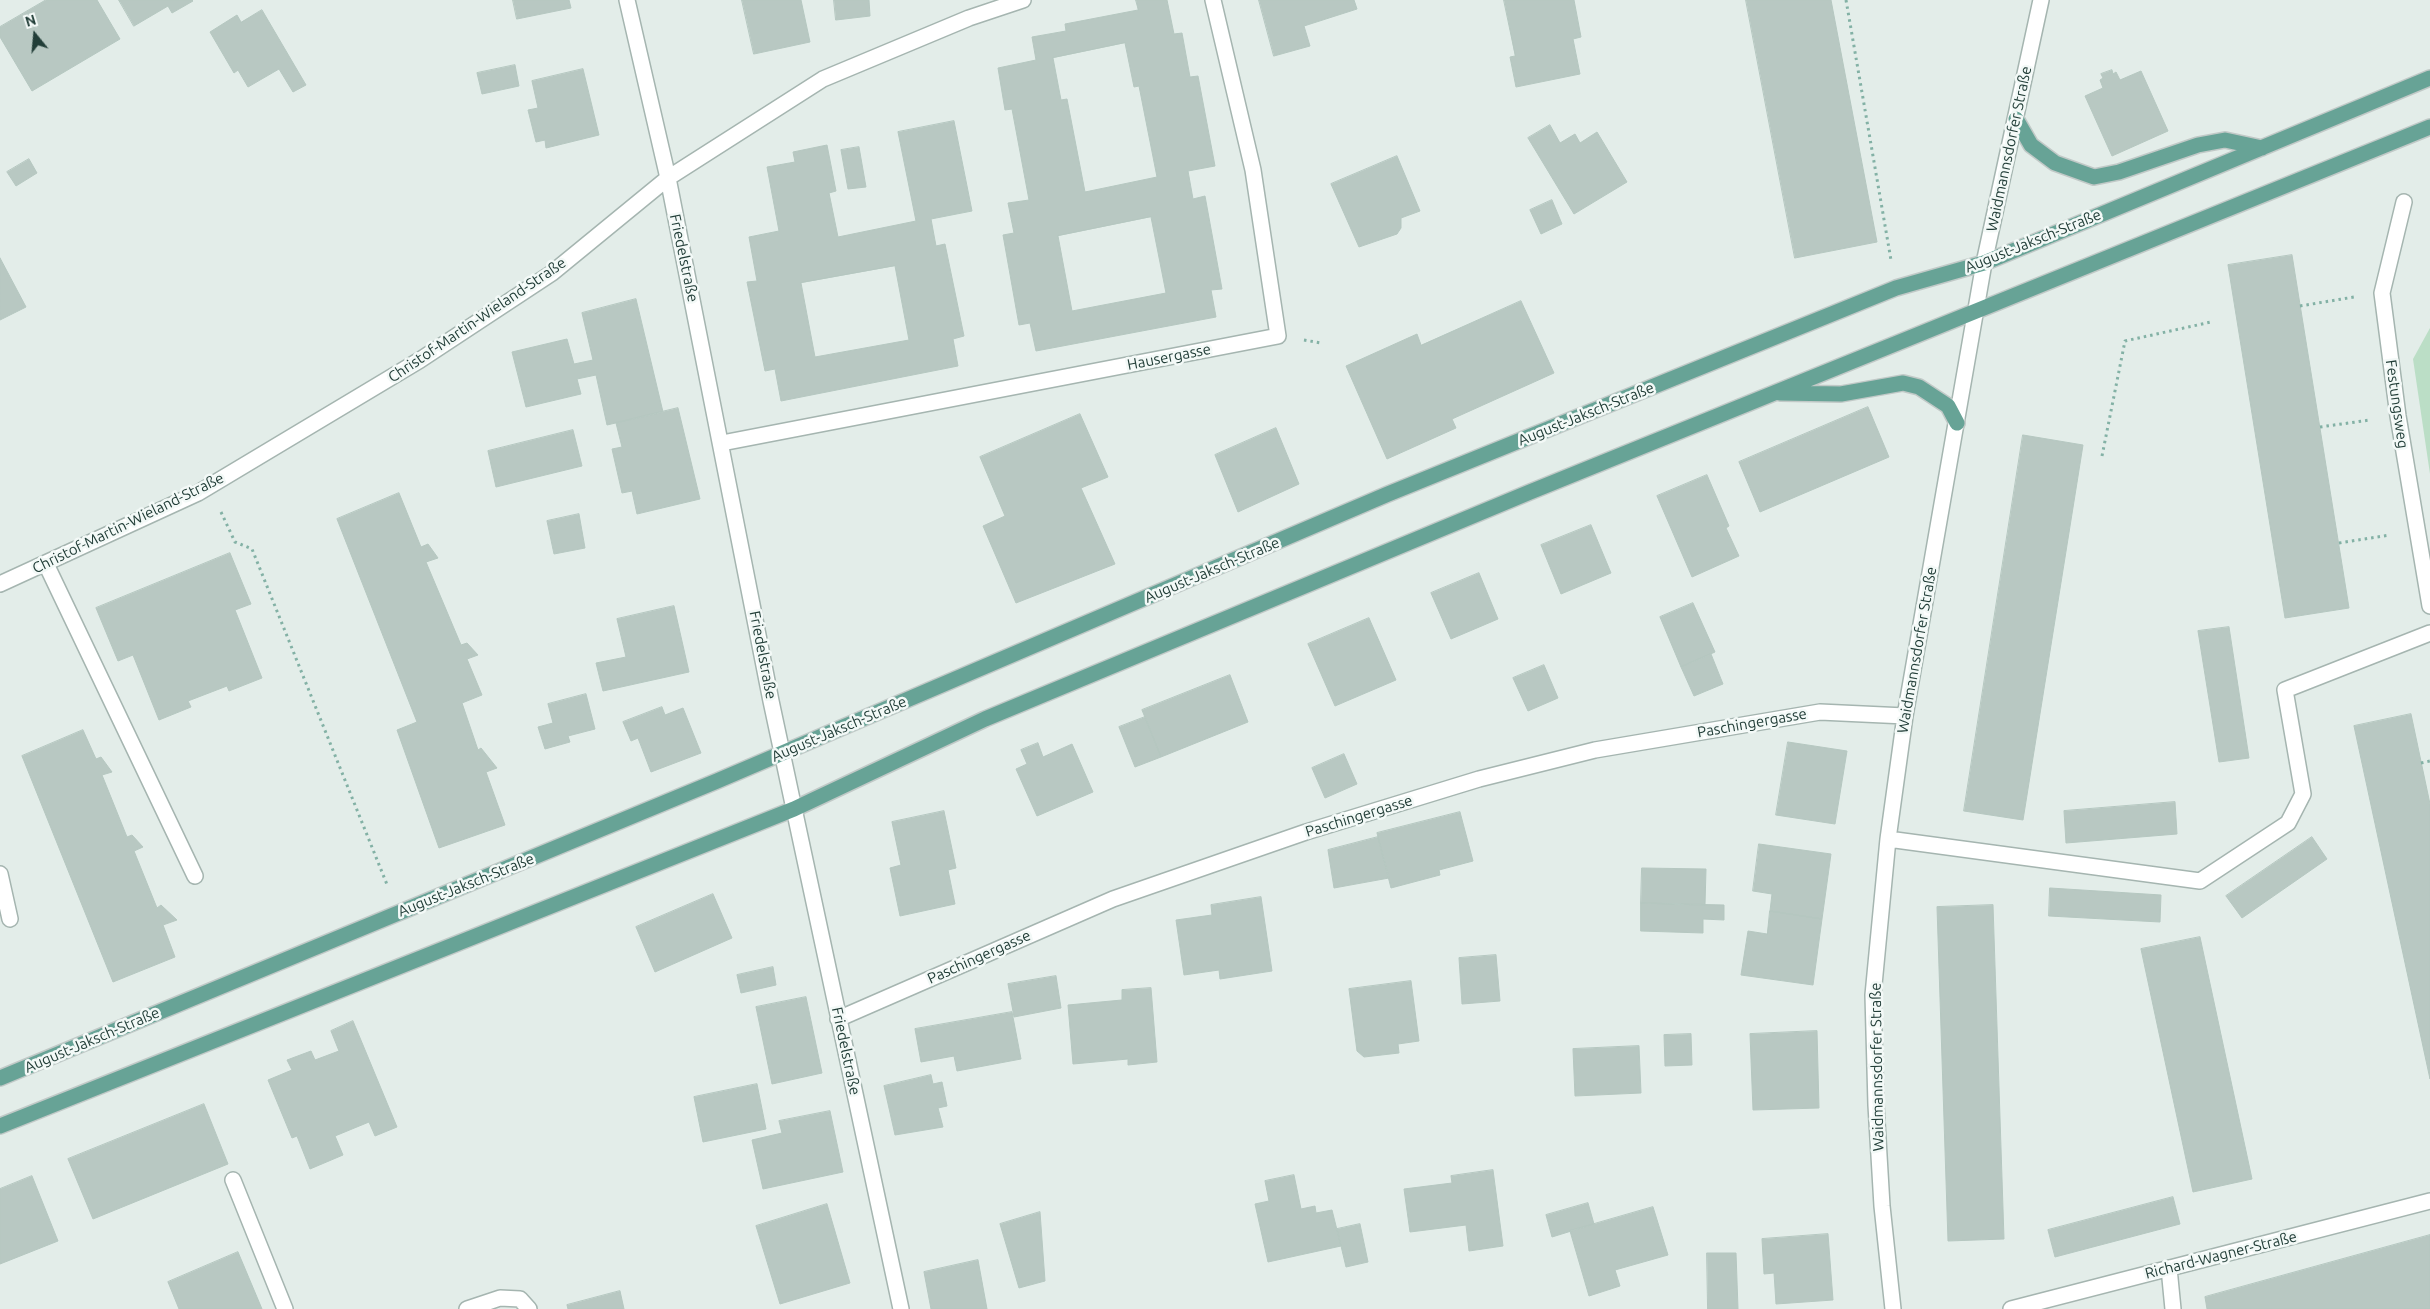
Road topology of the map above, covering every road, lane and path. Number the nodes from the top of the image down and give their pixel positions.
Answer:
1 (627, 0) edge
2 (1023, 0) edge
3 (1213, 0) edge
4 (1846, 0) edge
5 (2042, 0) edge
6 (2430, 78) edge
7 (2016, 119) junction
8 (2430, 127) edge
9 (2262, 148) junction
10 (668, 178) junction
11 (2404, 202) dead end
12 (1984, 263) junction
13 (1896, 288) junction
14 (2382, 293) junction
15 (2300, 306) dead end
16 (1976, 311) junction
17 (2210, 322) dead end
18 (1773, 393) junction
19 (2398, 416) junction
20 (1957, 423) junction
21 (2320, 427) dead end
22 (722, 443) junction
23 (2102, 456) dead end
24 (210, 486) junction
25 (2416, 531) junction
26 (2338, 543) dead end
27 (46, 564) junction
28 (0, 584) edge
29 (2430, 606) edge
30 (2430, 633) edge
31 (1905, 716) junction
32 (783, 753) junction
33 (2430, 761) edge
34 (2421, 763) dead end
35 (794, 809) junction
36 (1888, 839) junction
37 (0, 874) edge
38 (195, 876) dead end
39 (398, 913) junction
40 (10, 919) dead end
41 (838, 1019) junction
42 (0, 1078) edge
43 (0, 1126) edge
44 (233, 1180) dead end
45 (2430, 1201) edge
46 (2169, 1268) junction
47 (286, 1309) edge
48 (467, 1309) edge
49 (529, 1309) edge
50 (902, 1309) edge
51 (1893, 1309) edge
52 (2012, 1309) edge
53 (2173, 1309) edge

1 - 10 street, Friedelstraße
2 - 10 street, Christof-Martin-Wieland-Straße
3 - 22 street, Hausergasse
4 - 13 path
5 - 7 street, Waidmannsdorfer Straße
6 - 9 main road, August-Jaksch-Straße
7 - 9 main road
7 - 12 street, Waidmannsdorfer Straße
8 - 16 main road
9 - 12 main road, August-Jaksch-Straße
10 - 22 street, Friedelstraße
10 - 24 street, Christof-Martin-Wieland-Straße
11 - 14 street, Festungsweg
12 - 13 main road, August-Jaksch-Straße
12 - 16 street, Waidmannsdorfer Straße
13 - 32 main road, August-Jaksch-Straße
14 - 15 path
14 - 19 street, Festungsweg
16 - 18 main road
16 - 20 street, Waidmannsdorfer Straße
17 - 23 path
18 - 20 main road
18 - 35 main road
19 - 21 path
19 - 25 street, Festungsweg
20 - 31 street, Waidmannsdorfer Straße
22 - 32 street, Friedelstraße
24 - 27 street, Christof-Martin-Wieland-Straße
24 - 39 path
25 - 26 path
25 - 29 street, Festungsweg
27 - 28 street, Christof-Martin-Wieland-Straße
27 - 38 street
30 - 36 street
31 - 36 street, Waidmannsdorfer Straße
31 - 41 street, Paschingergasse
32 - 35 street, Friedelstraße
32 - 39 main road, August-Jaksch-Straße
33 - 34 path
35 - 41 street, Friedelstraße
35 - 43 main road
36 - 51 street, Waidmannsdorfer Straße
37 - 40 street
39 - 42 main road, August-Jaksch-Straße
41 - 50 street, Friedelstraße
44 - 47 street
45 - 46 street, Richard-Wagner-Straße
46 - 52 street, Richard-Wagner-Straße
46 - 53 street
48 - 49 street

